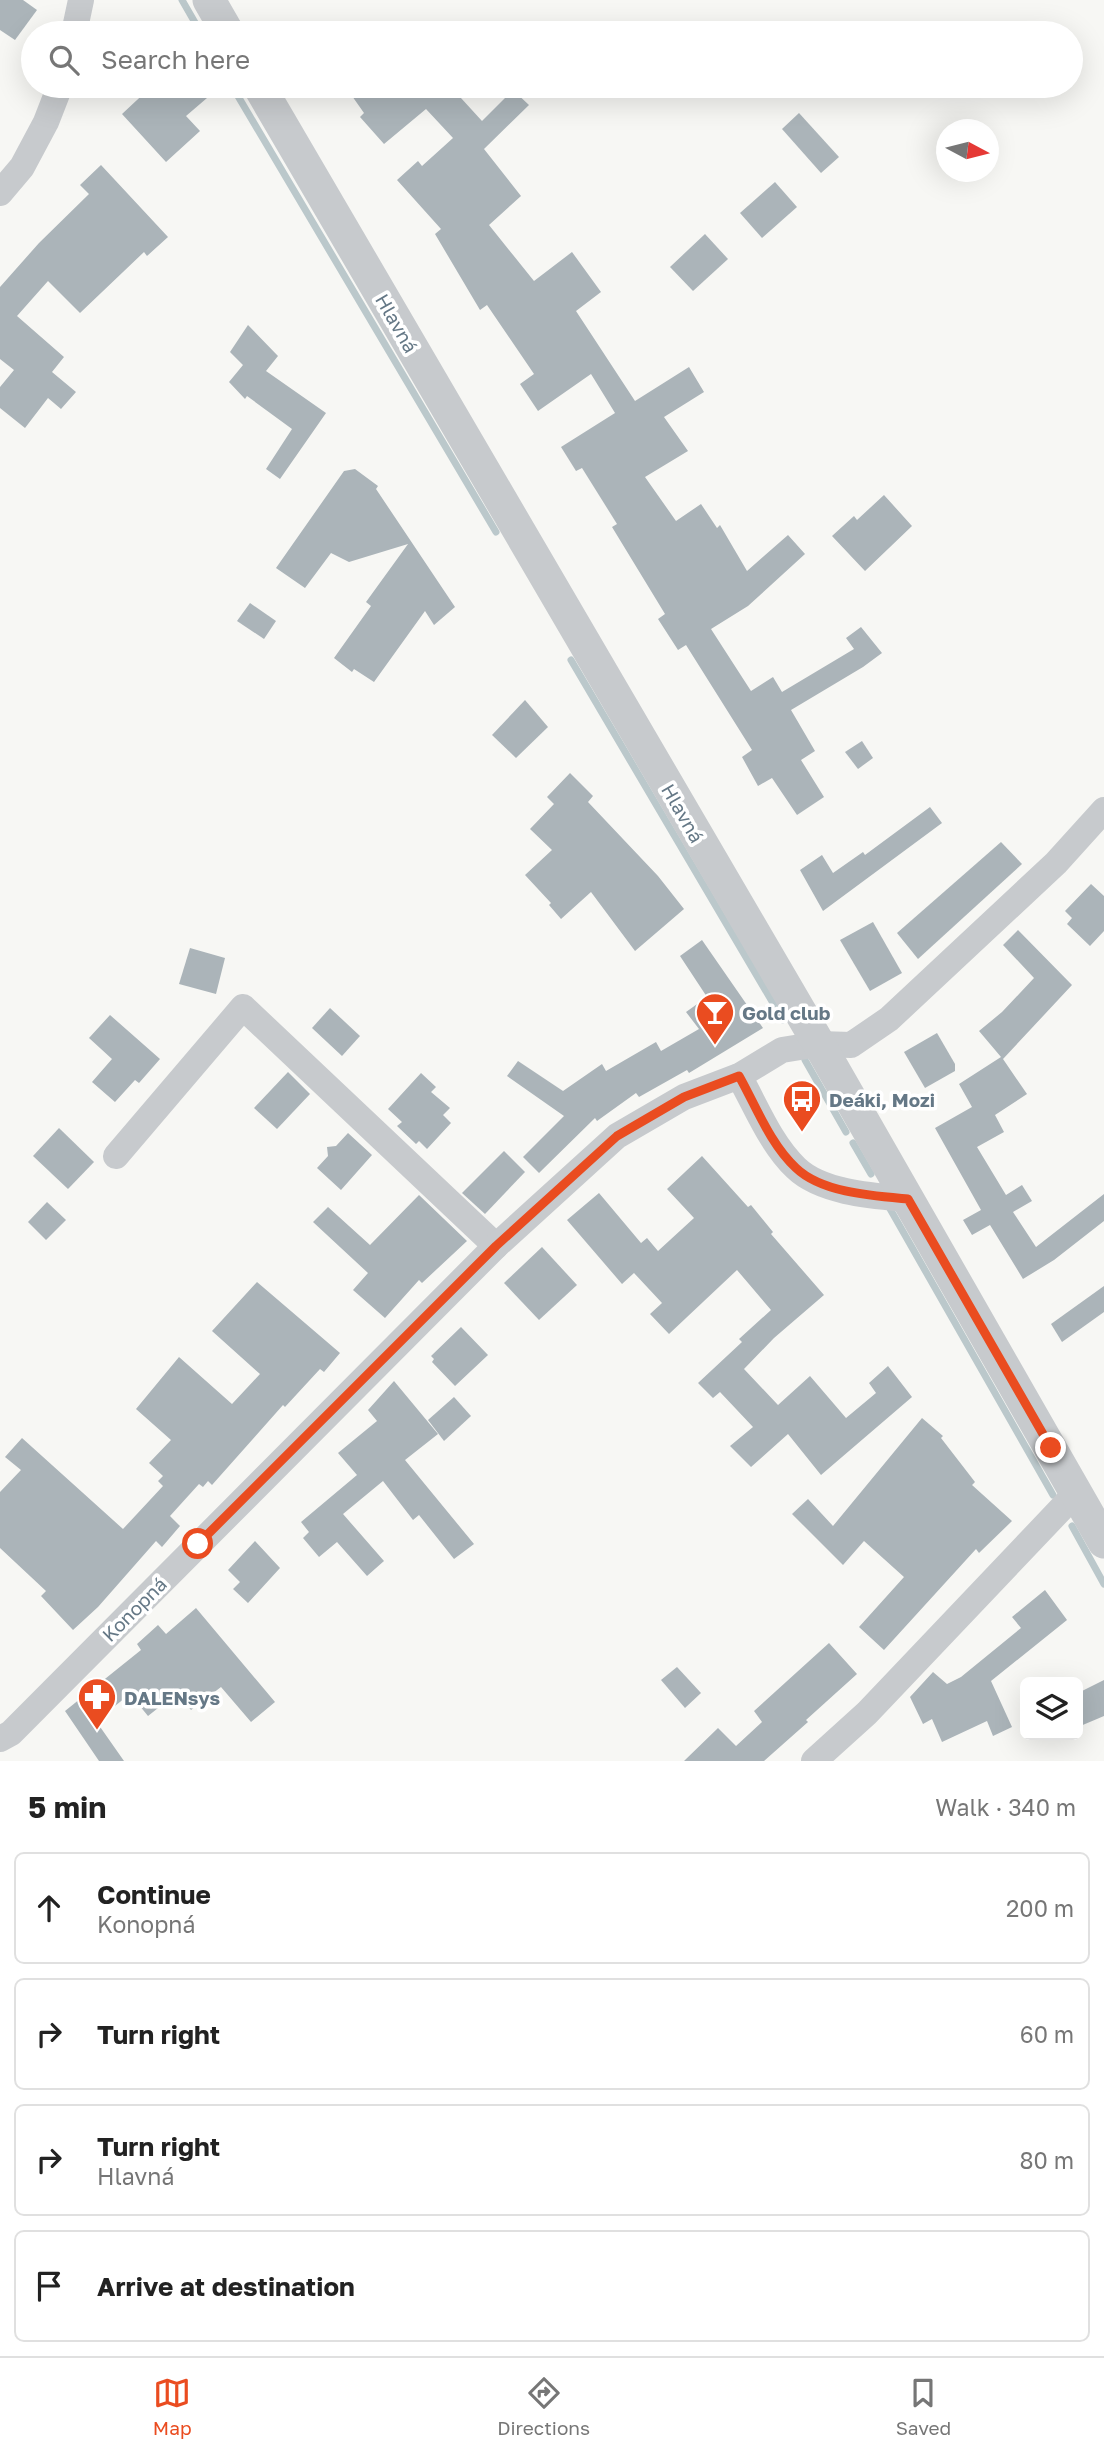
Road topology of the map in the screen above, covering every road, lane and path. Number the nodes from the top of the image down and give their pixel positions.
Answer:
1 (81, 0) edge
2 (209, 0) edge
3 (77, 21) edge
4 (221, 21) edge
5 (55, 98) edge
6 (266, 98) edge
7 (0, 193) edge
8 (1104, 810) edge
9 (819, 1044) junction
10 (739, 1076) junction
11 (116, 1156) dead end
12 (908, 1199) junction
13 (496, 1246) junction
14 (1077, 1492) junction
15 (1104, 1542) edge
16 (0, 1739) edge
17 (814, 1761) edge

1 - 3 street
2 - 4 street
5 - 7 street
6 - 9 street, Hlavná
8 - 9 street, Konopná
9 - 10 street, Konopná
9 - 12 street, Hlavná
10 - 12 street
10 - 13 street, Konopná
11 - 13 street
12 - 14 street, Hlavná
13 - 16 street, Konopná
14 - 15 street, Hlavná
14 - 17 street

